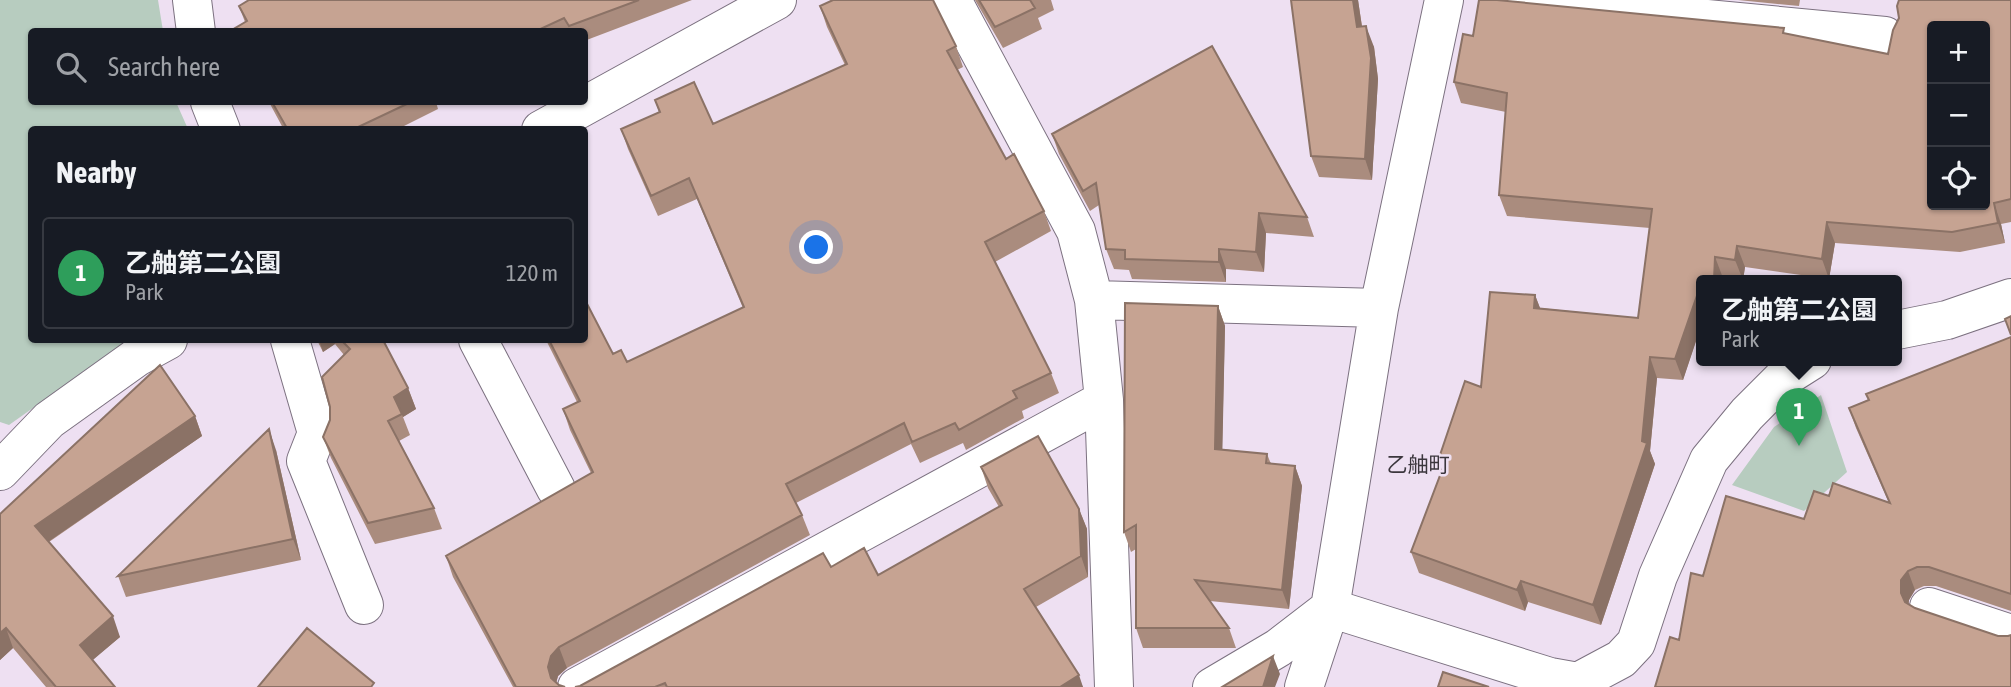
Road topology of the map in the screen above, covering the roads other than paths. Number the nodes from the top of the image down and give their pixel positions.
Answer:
1 (192, 0) edge
2 (778, 0) edge
3 (952, 0) edge
4 (1444, 0) edge
5 (1509, 0) edge
6 (196, 28) edge
7 (1885, 36) dead end
8 (588, 104) edge
9 (211, 105) edge
10 (587, 105) edge
11 (219, 126) edge
12 (548, 126) edge
13 (2011, 298) edge
14 (1094, 300) junction
15 (1379, 307) junction
16 (1902, 329) edge
17 (163, 343) edge
18 (291, 343) edge
19 (480, 343) edge
20 (1803, 366) edge
21 (1104, 400) junction
22 (0, 471) edge
23 (556, 489) dead end
24 (364, 606) dead end
25 (1929, 607) dead end
26 (1329, 608) junction
27 (2011, 634) edge
28 (577, 687) edge
29 (1114, 687) edge
30 (1212, 687) edge
31 (1304, 687) edge

1 - 6 street
2 - 8 street
3 - 14 street
4 - 15 street
5 - 7 street
9 - 11 street
10 - 12 street
13 - 16 street
14 - 15 street
14 - 21 street
15 - 26 street
17 - 22 street
18 - 24 street
19 - 23 street
20 - 26 street
21 - 28 street
21 - 29 street
25 - 27 street
26 - 30 street
26 - 31 street

